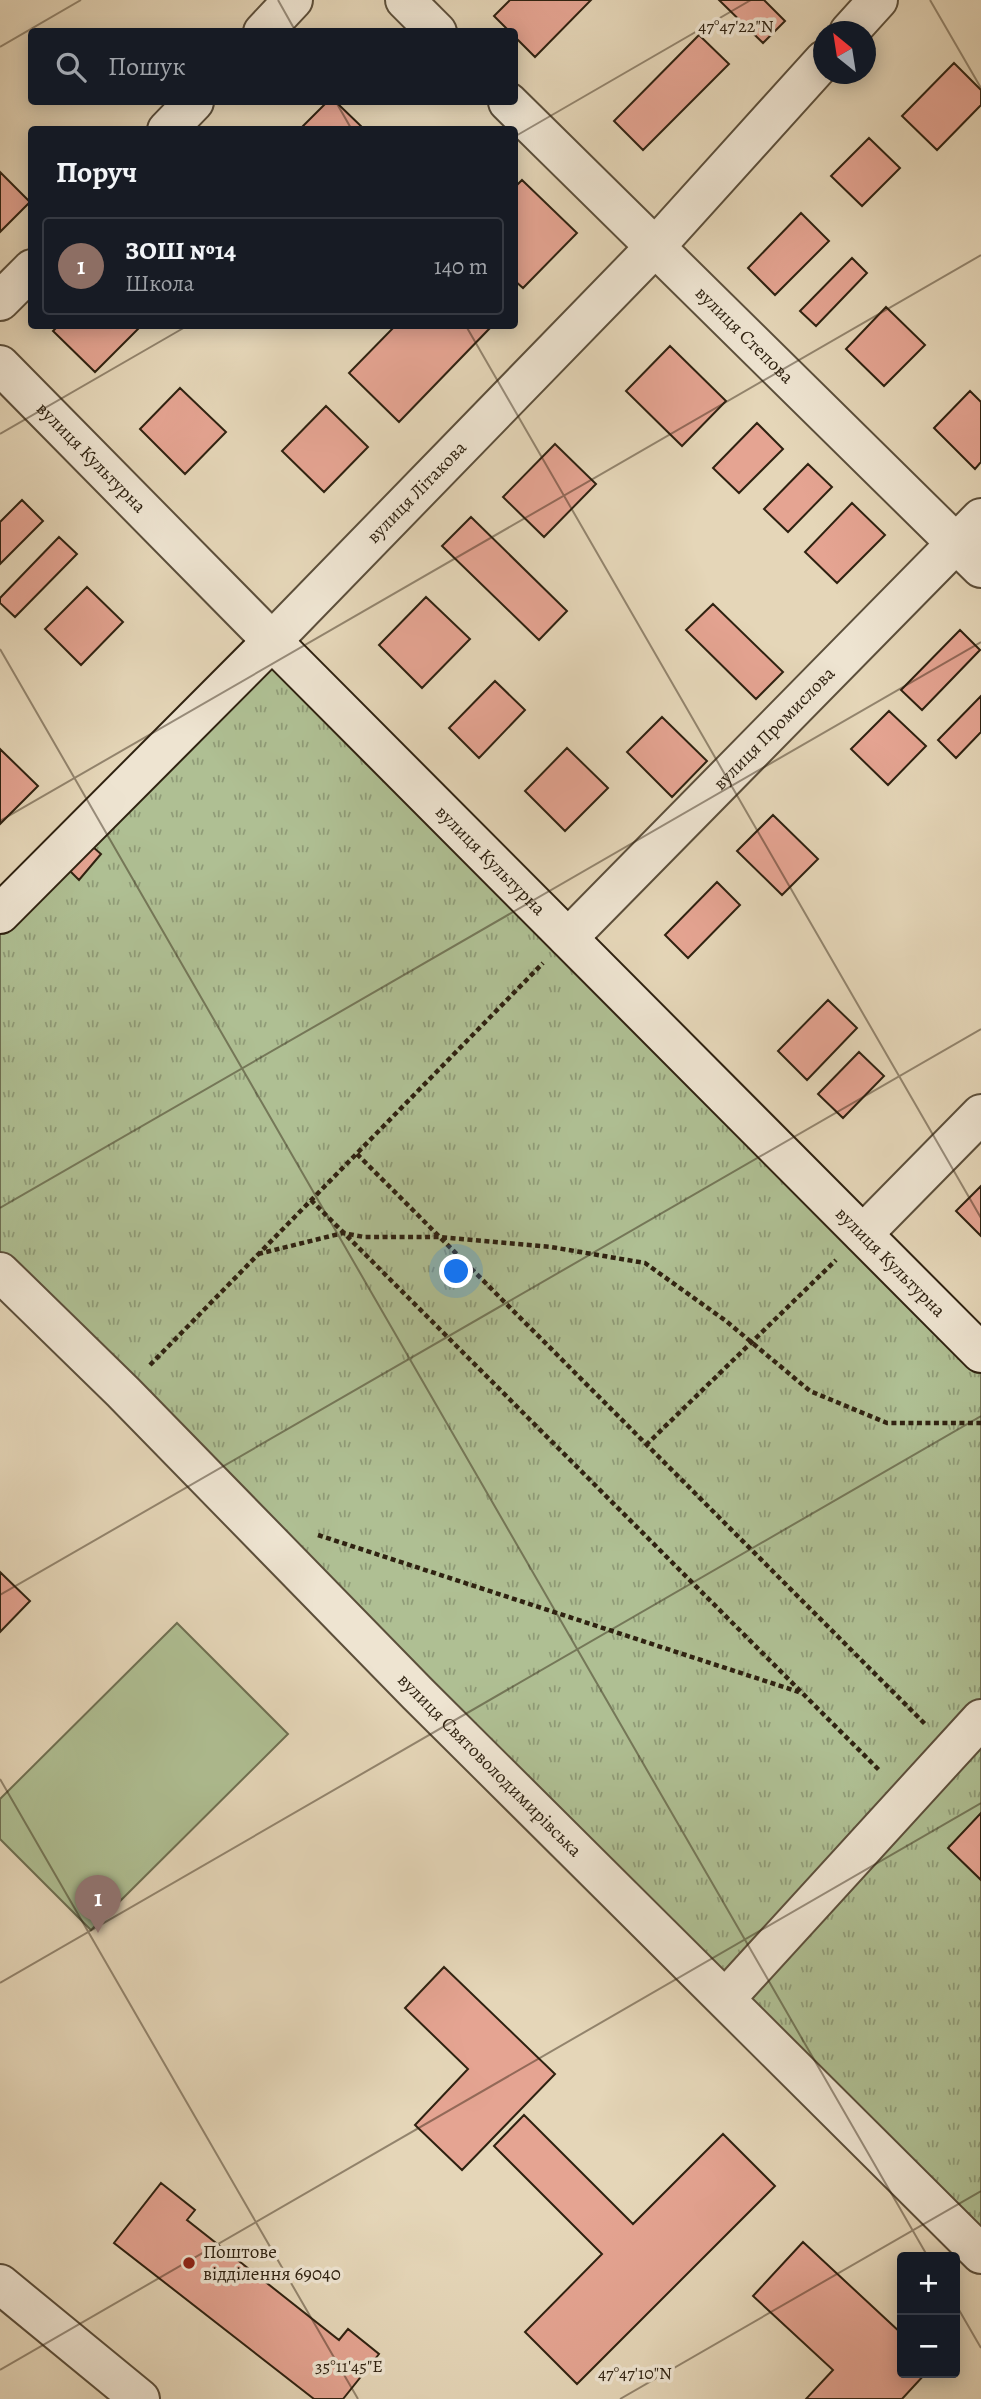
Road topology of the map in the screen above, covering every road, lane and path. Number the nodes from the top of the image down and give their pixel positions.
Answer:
1 (293, 0) edge
2 (405, 0) edge
3 (877, 0) edge
4 (859, 21) edge
5 (267, 28) edge
6 (433, 28) edge
7 (813, 72) edge
8 (191, 105) edge
9 (511, 105) edge
10 (171, 126) edge
11 (655, 247) junction
12 (28, 273) edge
13 (0, 301) edge
14 (0, 365) edge
15 (973, 544) edge
16 (271, 641) junction
17 (0, 914) edge
18 (568, 938) junction
19 (981, 1114) edge
20 (357, 1154) junction
21 (311, 1200) junction
22 (343, 1233) junction
23 (863, 1234) junction
24 (440, 1237) junction
25 (258, 1254) junction
26 (0, 1272) edge
27 (752, 1342) junction
28 (981, 1353) edge
29 (123, 1392) junction
30 (981, 1423) edge
31 (646, 1444) junction
32 (312, 1533) dead end
33 (802, 1693) junction
34 (981, 1719) edge
35 (952, 1751) junction
36 (908, 1799) junction
37 (726, 1998) junction
38 (981, 2254) edge
39 (0, 2284) edge
40 (140, 2399) edge

1 - 5 street
2 - 6 street
3 - 4 street
7 - 11 street, вулиця Літакова
8 - 10 street
9 - 11 street, вулиця Степова
11 - 15 street, вулиця Степова
11 - 16 street, вулиця Літакова
12 - 13 street
14 - 16 street, вулиця Культурна
15 - 18 street, вулиця Промислова
16 - 17 street, вулиця Літакова
16 - 18 street, вулиця Культурна
18 - 20 path
18 - 23 street, вулиця Культурна
19 - 23 street
20 - 21 path
20 - 24 path
21 - 22 path
21 - 25 path
22 - 24 path
22 - 25 path
22 - 33 path
23 - 27 path
23 - 28 street, вулиця Культурна
24 - 27 path
24 - 31 path
25 - 29 path
26 - 29 street, вулиця Святоволодимирівська
27 - 30 path
27 - 31 path
29 - 37 street, вулиця Святоволодимирівська
31 - 35 path
32 - 33 path
33 - 36 path
34 - 35 street
35 - 36 street
36 - 37 street
37 - 38 street, вулиця Святоволодимирівська
39 - 40 street

